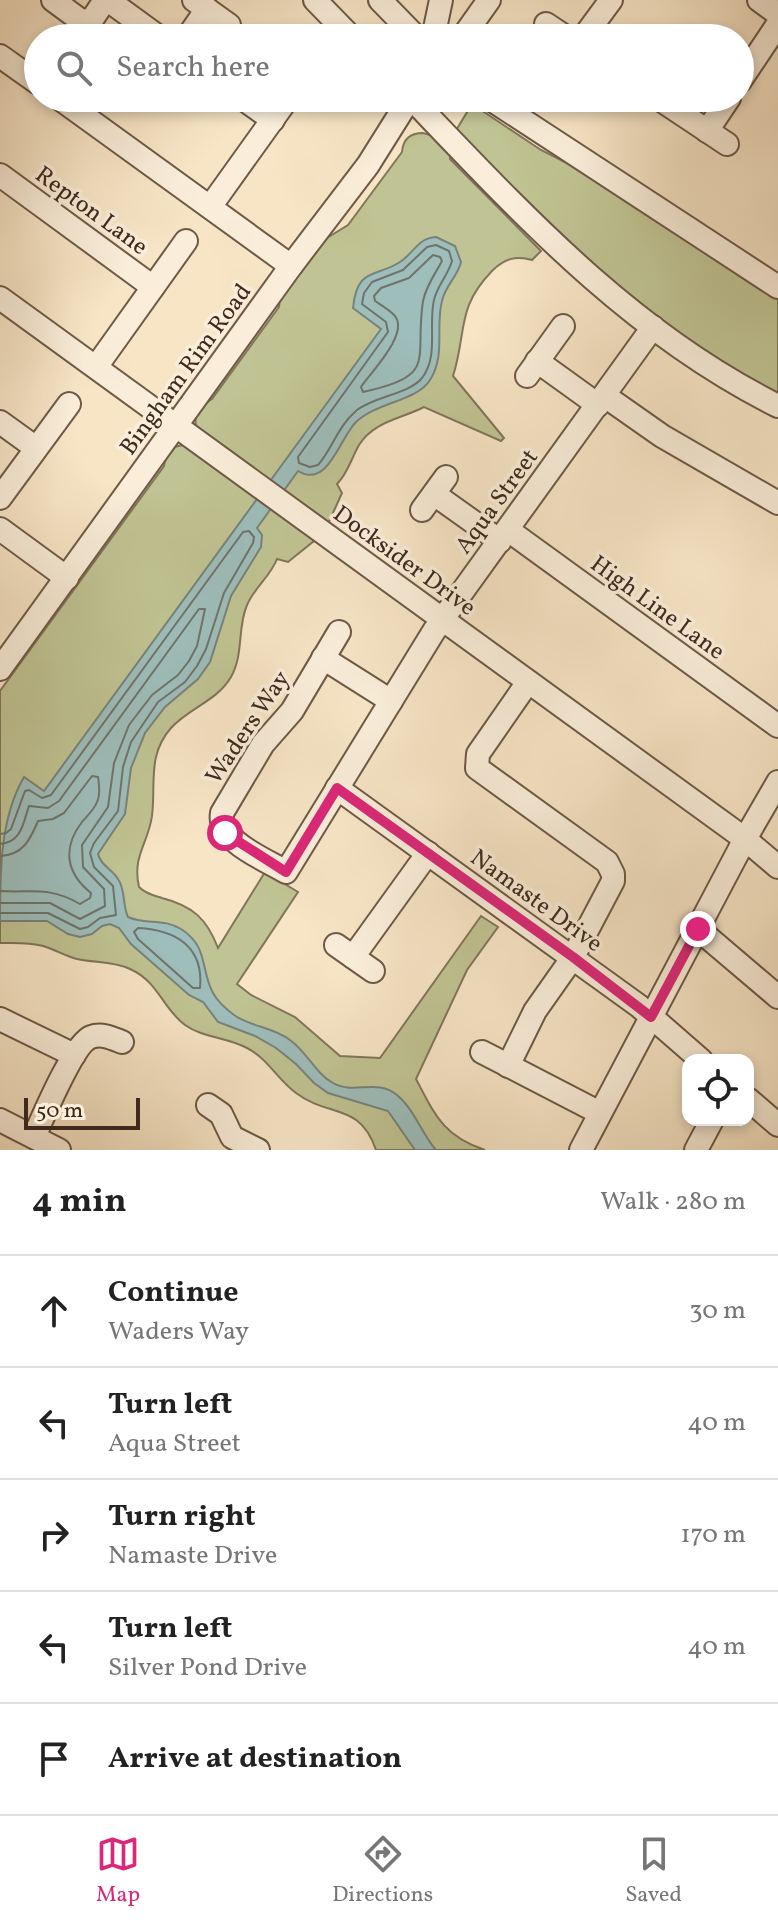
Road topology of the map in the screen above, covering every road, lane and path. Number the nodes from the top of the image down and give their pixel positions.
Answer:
1 (54, 0) edge
2 (106, 0) edge
3 (315, 0) edge
4 (380, 0) edge
5 (441, 0) edge
6 (489, 0) edge
7 (611, 0) edge
8 (759, 0) edge
9 (200, 5) edge
10 (778, 14) edge
11 (140, 24) edge
12 (193, 24) edge
13 (228, 24) edge
14 (338, 24) edge
15 (403, 24) edge
16 (436, 24) edge
17 (472, 24) edge
18 (593, 24) edge
19 (778, 24) edge
20 (0, 56) edge
21 (754, 60) edge
22 (24, 73) edge
23 (78, 112) edge
24 (262, 112) edge
25 (278, 112) edge
26 (401, 112) edge
27 (424, 112) edge
28 (510, 112) edge
29 (679, 112) edge
30 (720, 112) edge
31 (273, 120) junction
32 (707, 131) junction
33 (727, 144) dead end
34 (0, 175) edge
35 (210, 207) junction
36 (186, 241) dead end
37 (291, 266) junction
38 (153, 287) junction
39 (778, 287) edge
40 (0, 298) edge
41 (563, 326) dead end
42 (653, 327) junction
43 (96, 367) junction
44 (602, 401) junction
45 (69, 404) dead end
46 (778, 406) edge
47 (0, 422) edge
48 (176, 425) junction
49 (36, 448) junction
50 (434, 494) dead end
51 (0, 498) edge
52 (778, 503) edge
53 (0, 529) edge
54 (504, 535) junction
55 (67, 578) junction
56 (443, 619) junction
57 (339, 632) dead end
58 (323, 658) junction
59 (0, 669) edge
60 (528, 682) junction
61 (391, 701) junction
62 (778, 726) edge
63 (778, 782) edge
64 (337, 788) junction
65 (745, 839) junction
66 (428, 853) junction
67 (778, 867) edge
68 (286, 872) joint
69 (698, 929) junction
70 (573, 957) junction
71 (373, 971) dead end
72 (778, 997) edge
73 (651, 1017) junction
74 (1, 1021) edge
75 (122, 1042) dead end
76 (482, 1052) dead end
77 (694, 1054) edge
78 (74, 1055) junction
79 (508, 1066) junction
80 (754, 1104) edge
81 (208, 1105) dead end
82 (600, 1113) junction
83 (0, 1120) edge
84 (778, 1125) edge
85 (709, 1126) edge
86 (34, 1137) junction
87 (229, 1144) edge
88 (59, 1150) edge
89 (258, 1150) edge
90 (581, 1150) edge
91 (696, 1150) edge

1 - 2 street
2 - 11 street
3 - 14 street
4 - 15 street
5 - 16 street
6 - 17 street
7 - 18 street
8 - 10 street
9 - 12 street
9 - 13 street
19 - 21 street
20 - 22 street
23 - 35 street
24 - 31 street
25 - 31 street
26 - 37 street, Bingham Rim Road
27 - 42 street
28 - 39 street
29 - 32 street
30 - 32 street
31 - 35 street
32 - 33 street
34 - 38 street, Repton Lane
35 - 37 street
36 - 38 street, Repton Lane
37 - 48 street, Bingham Rim Road
38 - 43 street, Repton Lane
40 - 43 street, Docksider Drive
41 - 44 street
42 - 44 street, Aqua Street
42 - 46 street
43 - 48 street, Docksider Drive
44 - 52 street
44 - 54 street, Aqua Street
45 - 49 street
47 - 49 street
48 - 55 street, Bingham Rim Road
48 - 56 street, Docksider Drive
49 - 51 street
50 - 54 street, High Line Lane
53 - 55 street
54 - 56 street, Aqua Street
54 - 62 street, High Line Lane
55 - 59 street, Bingham Rim Road
56 - 60 street, Docksider Drive
56 - 61 street, Aqua Street
57 - 58 street, Waders Way
58 - 61 street
58 - 68 street, Waders Way
60 - 65 street, Docksider Drive
60 - 70 street
61 - 64 street, Aqua Street
63 - 65 street
64 - 66 street, Namaste Drive
64 - 68 street, Aqua Street
65 - 67 street, Docksider Drive
65 - 69 street
66 - 70 street, Namaste Drive
66 - 71 street
69 - 72 street
69 - 73 street
70 - 73 street, Namaste Drive
70 - 79 street
73 - 77 street, Namaste Drive
73 - 82 street
74 - 78 street
75 - 78 street
76 - 79 street
78 - 86 street
79 - 82 street
80 - 84 street
81 - 87 street
82 - 90 street
83 - 86 street
85 - 91 street
86 - 88 street
87 - 89 street

